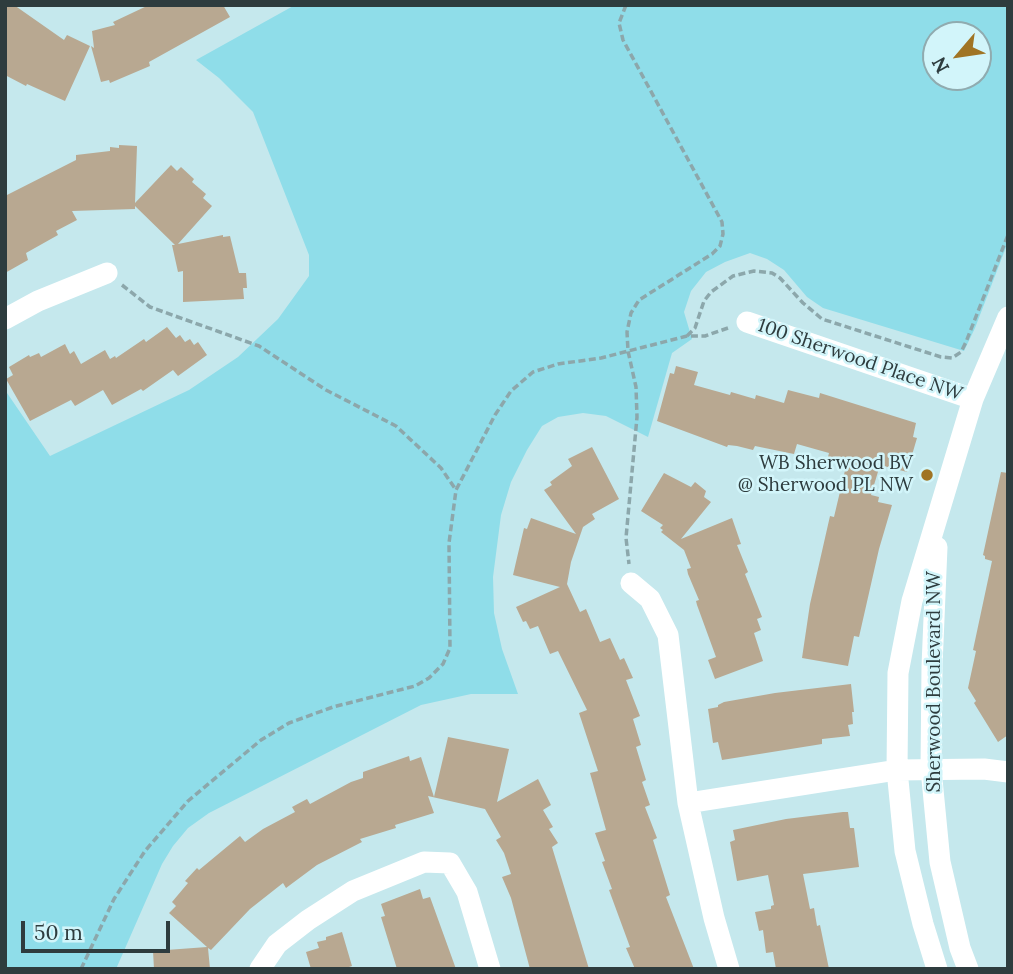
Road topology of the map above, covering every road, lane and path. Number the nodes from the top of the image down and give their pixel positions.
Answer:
1 (626, 5) edge
2 (1008, 235) edge
3 (107, 273) joint
4 (1008, 317) edge
5 (5, 319) edge
6 (747, 322) joint
7 (687, 336) junction
8 (628, 351) junction
9 (973, 399) junction
10 (456, 490) junction
11 (938, 517) junction
12 (631, 583) joint
13 (931, 769) junction
14 (897, 770) junction
15 (1008, 772) edge
16 (688, 803) junction
17 (81, 969) edge
18 (260, 969) edge
19 (491, 969) edge
20 (729, 969) edge
21 (937, 969) edge
22 (968, 969) edge

1 - 8 path
2 - 7 path
3 - 5 street
3 - 10 path
4 - 9 street, Sherwood Boulevard NW
6 - 7 path
6 - 9 street, 100 Sherwood Place NW
7 - 8 path
8 - 10 path
8 - 12 path
9 - 11 street, Sherwood Boulevard NW
10 - 17 path
11 - 13 street, Sherwood Boulevard NW
11 - 14 street, Sherwood Boulevard NW
12 - 16 street
13 - 14 street
13 - 15 street
13 - 22 street, Sherwood Boulevard NW
14 - 16 street
14 - 21 street, Sherwood Boulevard NW
16 - 20 street
18 - 19 street

